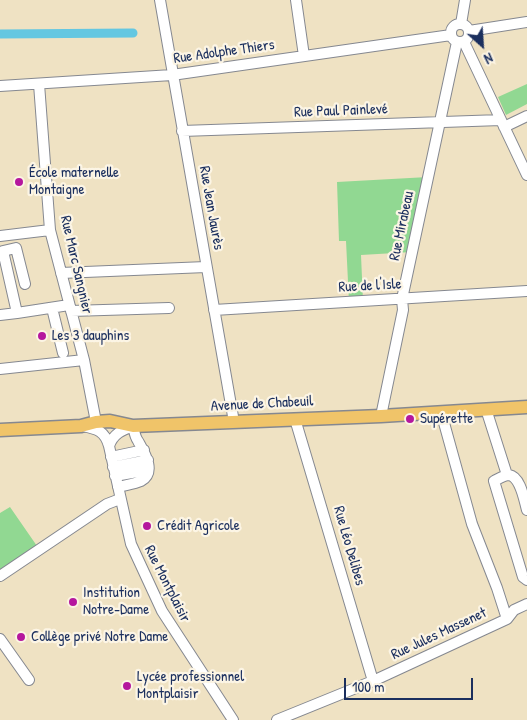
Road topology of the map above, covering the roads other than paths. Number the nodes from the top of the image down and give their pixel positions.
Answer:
1 (160, 0) edge
2 (296, 0) edge
3 (465, 0) edge
4 (527, 22) edge
5 (461, 24) junction
6 (469, 31) junction
7 (458, 40) junction
8 (304, 56) junction
9 (172, 75) junction
10 (39, 84) junction
11 (0, 86) edge
12 (527, 116) edge
13 (439, 122) junction
14 (503, 124) junction
15 (182, 131) junction
16 (524, 163) edge
17 (527, 176) edge
18 (50, 230) junction
19 (0, 236) edge
20 (206, 268) junction
21 (61, 273) junction
22 (25, 284) dead end
23 (527, 291) edge
24 (402, 299) junction
25 (52, 308) junction
26 (70, 308) junction
27 (169, 308) dead end
28 (214, 310) junction
29 (17, 313) junction
30 (0, 315) edge
31 (63, 353) dead end
32 (84, 360) junction
33 (0, 369) edge
34 (527, 407) edge
35 (486, 408) junction
36 (441, 412) junction
37 (381, 416) junction
38 (295, 419) junction
39 (96, 422) junction
40 (234, 422) junction
41 (77, 426) junction
42 (133, 426) junction
43 (0, 430) edge
44 (109, 446) junction
45 (147, 460) junction
46 (114, 472) junction
47 (506, 475) junction
48 (120, 499) junction
49 (527, 510) edge
50 (0, 576) edge
51 (527, 580) edge
52 (527, 604) edge
53 (507, 619) junction
54 (0, 639) edge
55 (29, 680) dead end
56 (373, 681) junction
57 (233, 720) edge
58 (277, 720) edge

1 - 9 street, Rue Jean Jaurès
2 - 8 street
3 - 5 street
4 - 6 street
5 - 6 street
5 - 7 street
6 - 7 street, Rue Mirabeau
7 - 8 street, Rue Adolphe Thiers
7 - 13 street, Rue Mirabeau
7 - 14 street
8 - 9 street, Rue Adolphe Thiers
9 - 10 street, Rue Adolphe Thiers
9 - 15 street, Rue Jean Jaurès
10 - 11 street, Rue Adolphe Thiers
10 - 18 street, Rue Marc Sangnier
12 - 14 street
13 - 14 street, Rue Paul Painlevé
13 - 15 street, Rue Paul Painlevé
13 - 24 street, Rue Mirabeau
14 - 16 street
15 - 20 street, Rue Jean Jaurès
16 - 17 street
18 - 19 street
18 - 21 street, Rue Marc Sangnier
20 - 21 street
20 - 28 street, Rue Jean Jaurès
21 - 26 street, Rue Marc Sangnier
22 - 29 street
23 - 24 street, Rue de l'Isle
24 - 28 street, Rue de l'Isle
24 - 37 street, Rue Mirabeau
25 - 26 street
25 - 29 street
25 - 31 street
26 - 27 street
26 - 32 street, Rue Marc Sangnier
28 - 40 street, Rue Jean Jaurès
29 - 30 street
32 - 33 street
32 - 39 street, Rue Marc Sangnier
34 - 35 main road, Avenue de Chabeuil
35 - 36 main road, Avenue de Chabeuil
35 - 47 street
36 - 37 main road, Avenue de Chabeuil
36 - 53 street
37 - 38 main road, Avenue de Chabeuil
38 - 40 main road, Avenue de Chabeuil
38 - 56 street, Rue Léo Delibes
39 - 41 main road, Avenue de Chabeuil
39 - 42 main road, Avenue de Chabeuil
40 - 42 main road, Avenue de Chabeuil
41 - 43 main road, Avenue de Chabeuil
41 - 44 street, Rue Montplaisir
42 - 44 street
42 - 45 street
44 - 46 street, Rue Montplaisir
45 - 46 street
45 - 46 street
46 - 48 street, Rue Montplaisir
47 - 49 street
47 - 51 street
48 - 50 street
48 - 57 street, Rue Montplaisir
52 - 53 street, Rue Jules Massenet
53 - 56 street, Rue Jules Massenet
54 - 55 street
56 - 58 street, Rue Jules Massenet

